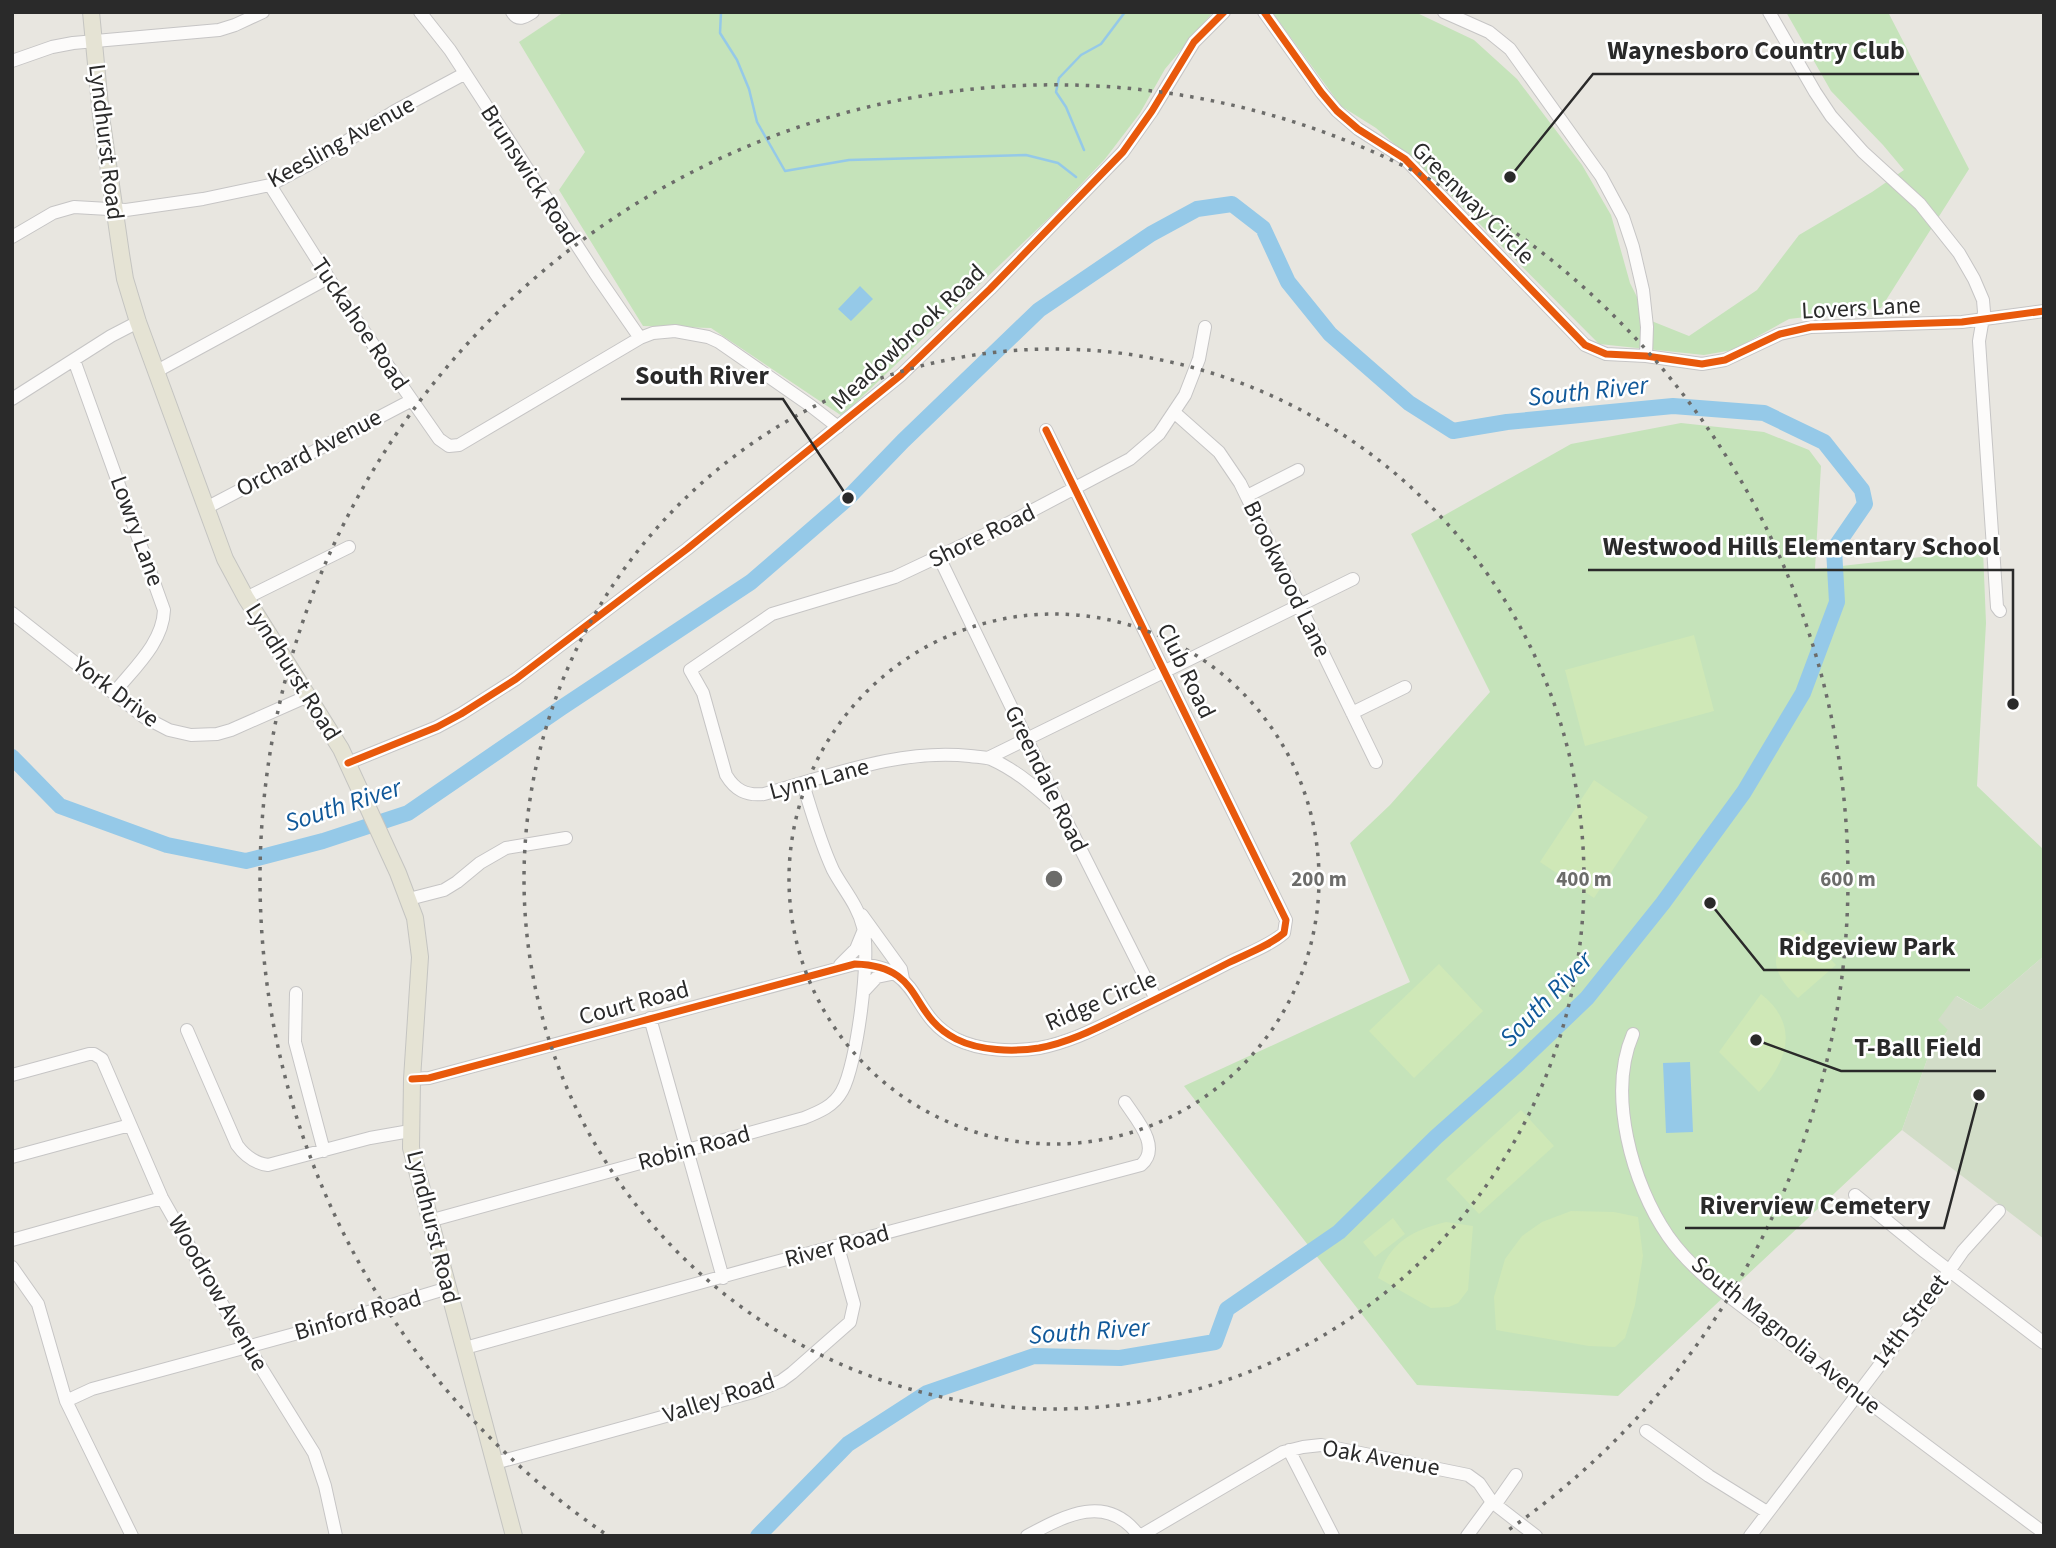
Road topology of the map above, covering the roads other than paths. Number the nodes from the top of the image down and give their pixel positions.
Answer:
1 (91, 12) edge
2 (263, 12) edge
3 (421, 12) edge
4 (512, 12) edge
5 (533, 12) edge
6 (1224, 12) edge
7 (1264, 12) edge
8 (1444, 12) edge
9 (1769, 12) edge
10 (94, 42) junction
11 (12, 61) edge
12 (464, 74) junction
13 (270, 185) junction
14 (114, 208) junction
15 (12, 237) edge
16 (328, 278) junction
17 (2044, 311) edge
18 (1983, 319) junction
19 (138, 322) junction
20 (1205, 327) dead end
21 (640, 338) junction
22 (1646, 356) junction
23 (74, 360) junction
24 (157, 371) junction
25 (12, 399) edge
26 (412, 400) junction
27 (1175, 413) junction
28 (838, 427) junction
29 (1046, 430) dead end
30 (1298, 470) dead end
31 (1075, 490) junction
32 (1247, 496) junction
33 (206, 508) junction
34 (349, 547) dead end
35 (939, 556) junction
36 (1353, 579) dead end
37 (246, 598) junction
38 (1300, 605) junction
39 (2000, 611) dead end
40 (12, 613) edge
41 (690, 670) joint
42 (1165, 671) junction
43 (1405, 687) dead end
44 (114, 693) junction
45 (308, 696) junction
46 (1352, 713) junction
47 (1026, 739) junction
48 (988, 758) junction
49 (1376, 762) dead end
50 (348, 763) junction
51 (803, 784) junction
52 (1061, 810) junction
53 (566, 838) dead end
54 (409, 900) junction
55 (858, 911) junction
56 (864, 928) junction
57 (1286, 931) joint
58 (865, 964) junction
59 (839, 966) junction
60 (899, 976) junction
61 (863, 988) junction
62 (296, 993) dead end
63 (1156, 999) junction
64 (650, 1018) junction
65 (187, 1030) dead end
66 (1633, 1034) dead end
67 (12, 1075) edge
68 (412, 1079) junction
69 (1125, 1102) dead end
70 (130, 1125) junction
71 (410, 1131) junction
72 (687, 1150) junction
73 (324, 1151) junction
74 (12, 1157) edge
75 (1855, 1195) dead end
76 (162, 1198) junction
77 (1999, 1211) dead end
78 (429, 1222) junction
79 (12, 1240) edge
80 (838, 1247) junction
81 (12, 1267) edge
82 (1949, 1270) junction
83 (723, 1278) junction
84 (448, 1287) junction
85 (2044, 1343) edge
86 (247, 1346) junction
87 (465, 1349) junction
88 (1856, 1394) junction
89 (66, 1401) junction
90 (1646, 1431) dead end
91 (1289, 1450) junction
92 (495, 1463) junction
93 (1516, 1475) dead end
94 (1493, 1504) junction
95 (1767, 1512) junction
96 (2040, 1530) edge
97 (132, 1536) edge
98 (336, 1536) edge
99 (514, 1536) edge
100 (1027, 1536) edge
101 (1139, 1536) edge
102 (1333, 1536) edge
103 (1467, 1536) edge
104 (1536, 1536) edge
105 (1750, 1536) edge

1 - 10 main road, Lyndhurst Road
2 - 10 street
3 - 12 street, Brunswick Road
4 - 5 street
6 - 28 street, Meadowbrook Road
7 - 22 street, Greenway Circle
8 - 22 street
9 - 18 street
10 - 11 street
10 - 14 main road, Lyndhurst Road
12 - 13 street, Keesling Avenue
12 - 21 street, Brunswick Road
13 - 14 street, Keesling Avenue
13 - 16 street, Tuckahoe Road
14 - 15 street, Keesling Avenue
14 - 19 main road, Lyndhurst Road
16 - 24 street
16 - 26 street, Tuckahoe Road
17 - 18 street, Lovers Lane
18 - 22 street, Lovers Lane
18 - 39 street
19 - 23 street
19 - 24 main road, Lyndhurst Road
20 - 27 street, Shore Road
21 - 26 street, Tuckahoe Road
21 - 28 street
23 - 25 street
23 - 44 street, Lowry Lane
24 - 33 main road, Lyndhurst Road
26 - 33 street, Orchard Avenue
27 - 31 street, Shore Road
27 - 32 street, Brookwood Lane
28 - 50 street, Meadowbrook Road
29 - 31 street, Club Road
30 - 32 street
31 - 35 street, Shore Road
31 - 42 street, Club Road
32 - 38 street, Brookwood Lane
33 - 37 main road, Lyndhurst Road
34 - 37 street
35 - 41 street, Shore Road
35 - 47 street, Greendale Road
36 - 38 street
37 - 45 main road, Lyndhurst Road
38 - 42 street
38 - 46 street, Brookwood Lane
40 - 44 street, York Drive
41 - 51 street, Lynn Lane
42 - 47 street
42 - 57 street, Club Road
43 - 46 street
44 - 45 street, York Drive
45 - 50 main road, Lyndhurst Road
46 - 49 street, Brookwood Lane
47 - 48 street
47 - 52 street, Greendale Road
48 - 51 street, Lynn Lane
48 - 52 street, Lynn Lane
50 - 54 main road, Lyndhurst Road
51 - 55 street, Ridge Circle
52 - 63 street, Greendale Road
53 - 54 street
54 - 68 main road, Lyndhurst Road
55 - 56 street, Ridge Circle
55 - 60 street, Ridge Circle
56 - 58 street, Ridge Circle
56 - 59 street
57 - 63 street, Ridge Circle
58 - 59 street, Court Road
58 - 60 street
58 - 61 street, Robin Road
59 - 61 street
59 - 64 street, Court Road
60 - 61 street
60 - 63 street, Ridge Circle
61 - 72 street, Robin Road
62 - 73 street
64 - 68 street, Court Road
64 - 72 street
65 - 73 street
66 - 88 street, South Magnolia Avenue
67 - 70 street, Woodrow Avenue
68 - 71 main road, Lyndhurst Road
69 - 80 street, River Road
70 - 74 street
70 - 76 street, Woodrow Avenue
71 - 73 street
71 - 78 main road, Lyndhurst Road
72 - 78 street, Robin Road
72 - 83 street
75 - 82 street
76 - 79 street
76 - 86 street, Woodrow Avenue
77 - 82 street, 14th Street
78 - 84 main road, Lyndhurst Road
80 - 83 street, River Road
80 - 92 street, Valley Road
81 - 89 street
82 - 85 street
82 - 88 street, 14th Street
83 - 87 street, River Road
84 - 86 street, Binford Road
84 - 87 main road, Lyndhurst Road
86 - 89 street, Binford Road
86 - 98 street, Woodrow Avenue
87 - 92 main road, Lyndhurst Road
88 - 95 street, 14th Street
88 - 96 street, South Magnolia Avenue
89 - 97 street
90 - 95 street
91 - 94 street, Oak Avenue
91 - 101 street, Oak Avenue
91 - 102 street
92 - 99 main road, Lyndhurst Road
93 - 94 street
94 - 103 street
94 - 104 street, Oak Avenue
95 - 105 street, 14th Street
100 - 101 street, Oak Avenue

